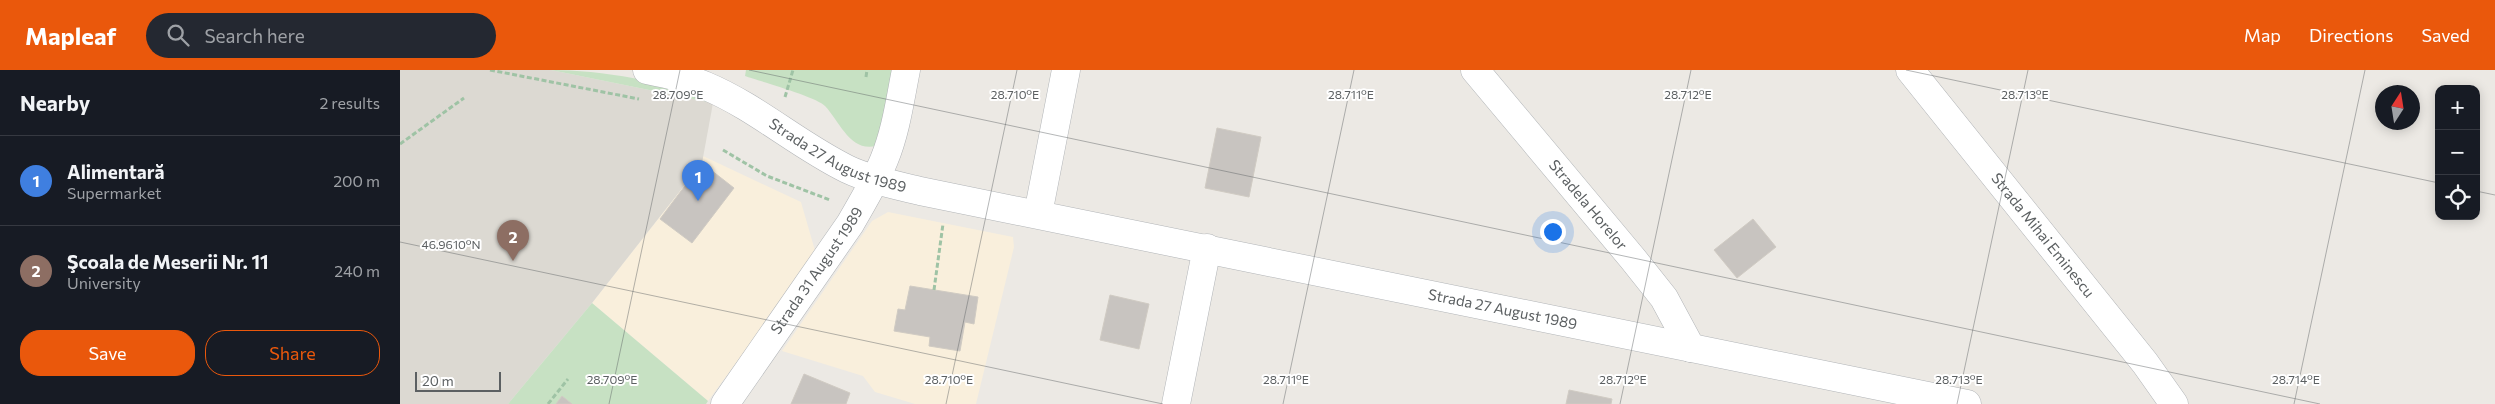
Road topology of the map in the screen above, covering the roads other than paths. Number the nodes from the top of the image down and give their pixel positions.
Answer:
1 (647, 70) edge
2 (906, 70) edge
3 (1066, 70) edge
4 (1474, 70) edge
5 (1910, 70) edge
6 (875, 179) junction
7 (1038, 214) junction
8 (1207, 248) junction
9 (1691, 348) junction
10 (1931, 401) edge
11 (725, 404) edge
12 (1176, 404) edge
13 (1967, 404) edge
14 (2174, 404) edge

1 - 6 street, Strada 27 August 1989
2 - 6 street, Strada 31 August 1989
3 - 7 street
4 - 9 street, Stradela Horelor
5 - 14 street, Strada Mihai Eminescu
6 - 7 street, Strada 27 August 1989
6 - 11 street, Strada 31 August 1989
7 - 8 street, Strada 27 August 1989
8 - 9 street, Strada 27 August 1989
8 - 12 street
9 - 10 street, Strada 27 August 1989
10 - 13 street, Strada 27 August 1989

